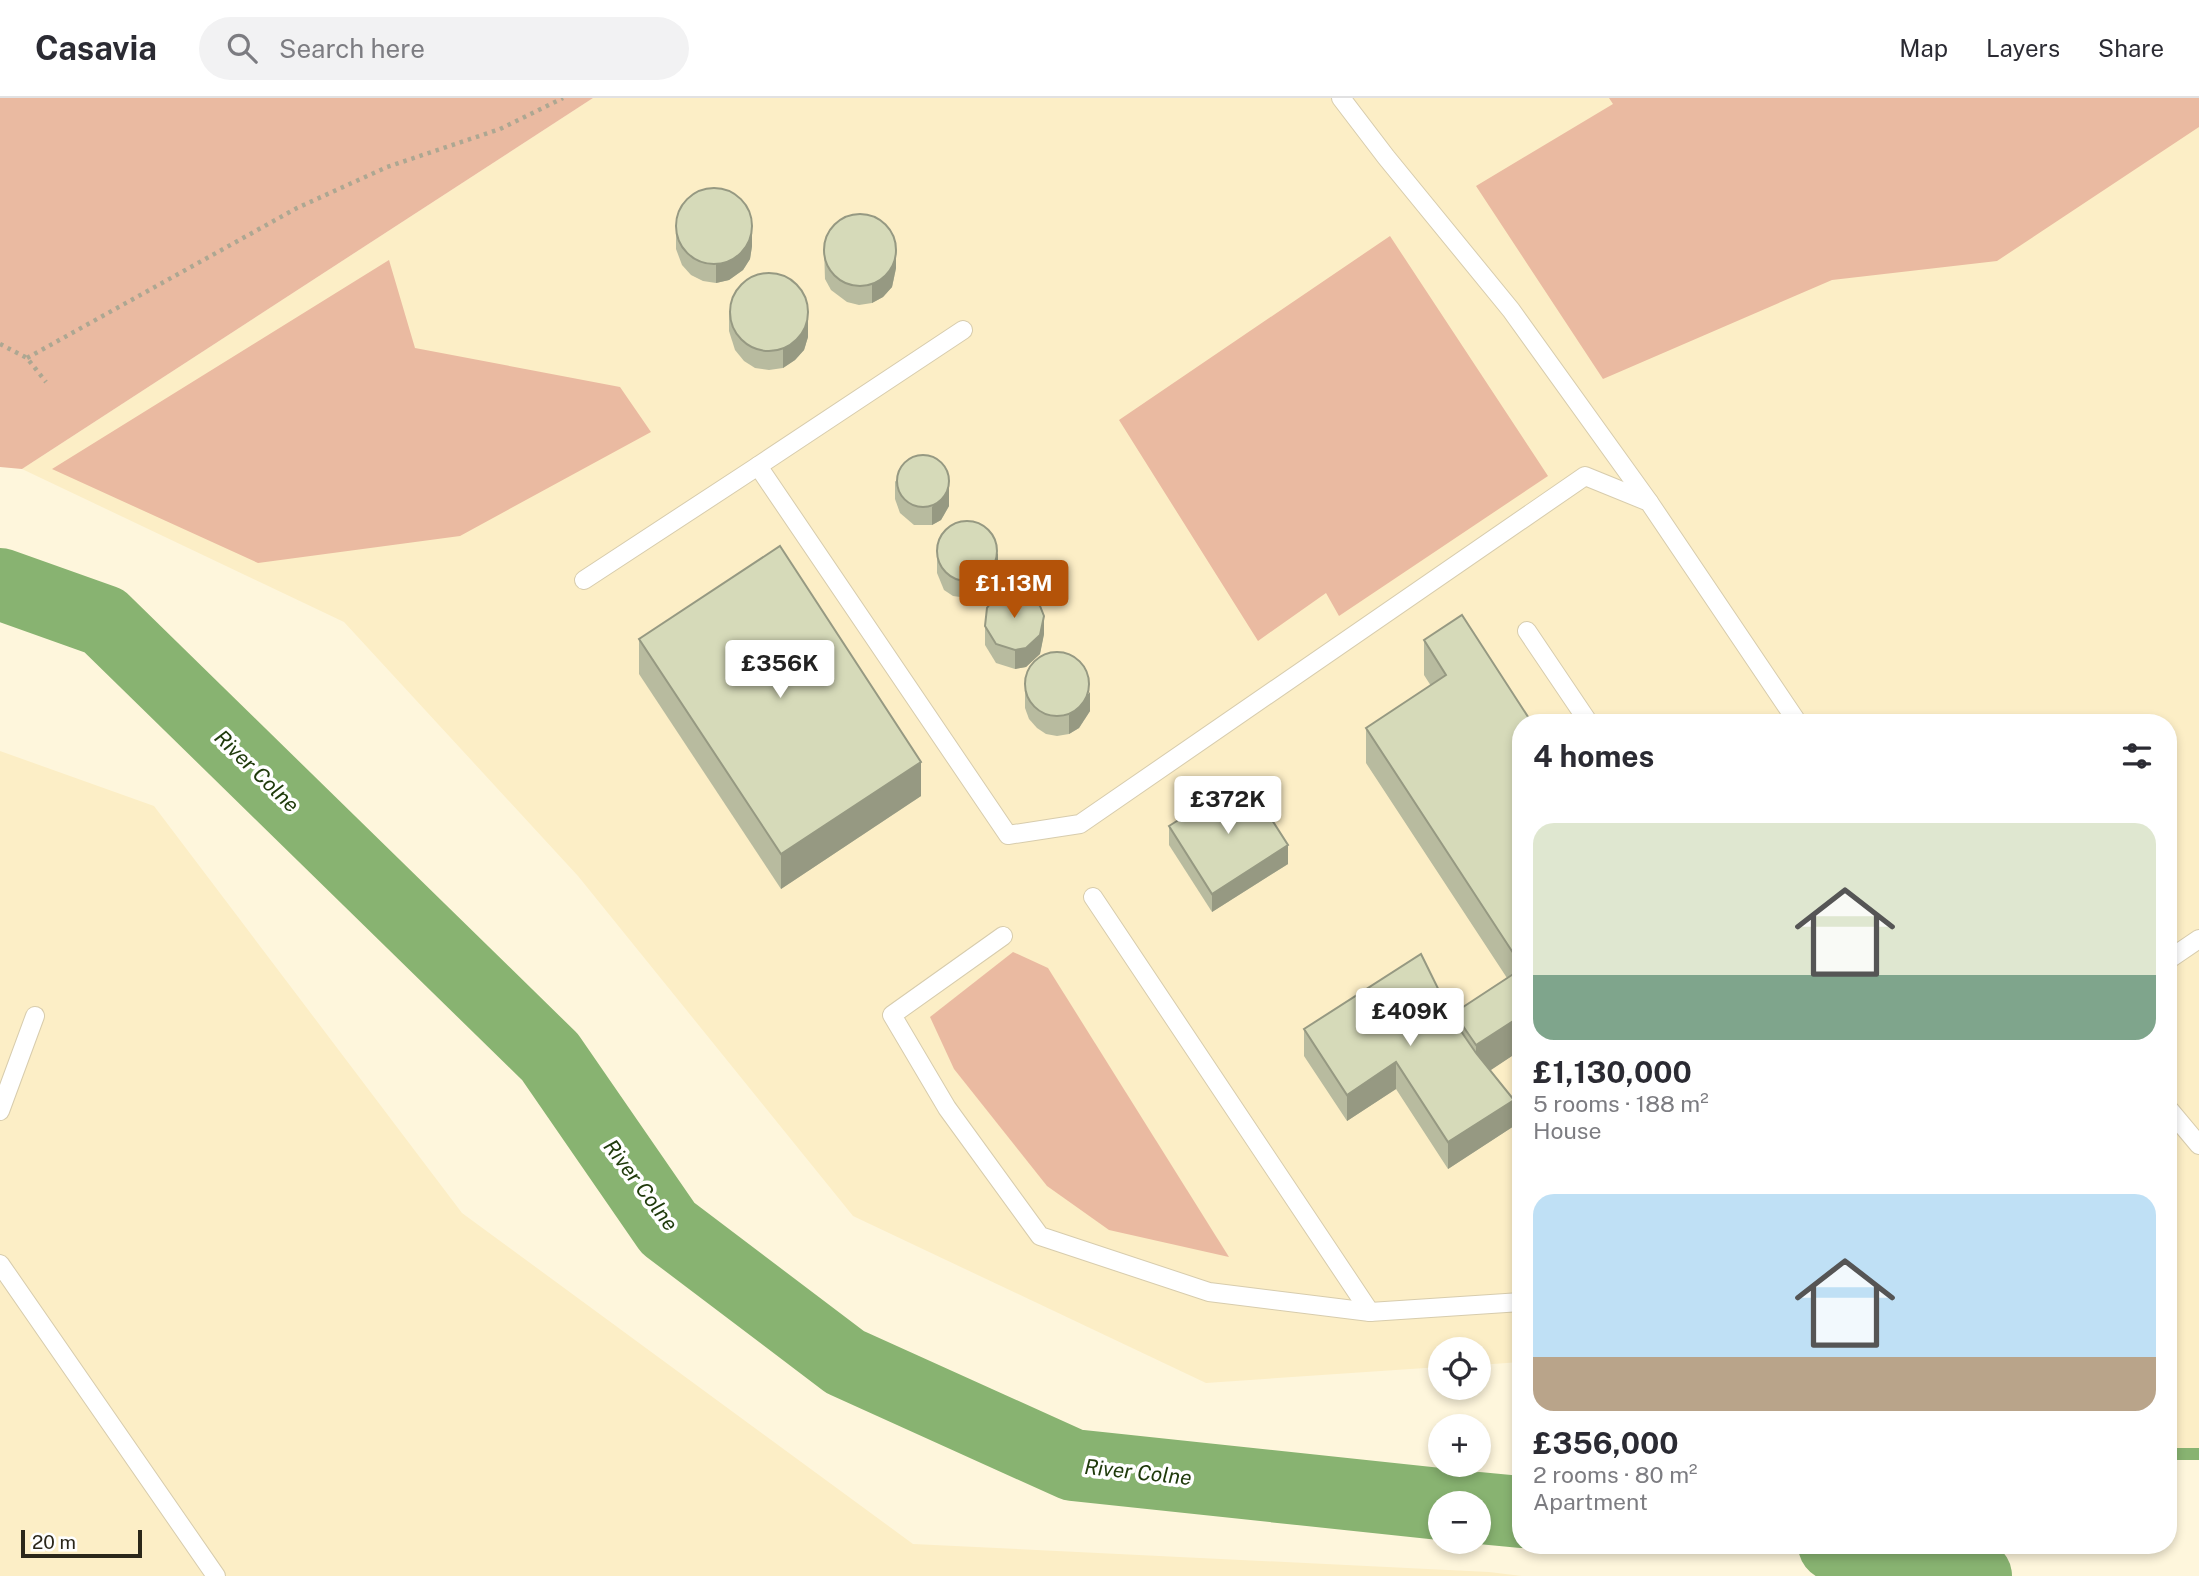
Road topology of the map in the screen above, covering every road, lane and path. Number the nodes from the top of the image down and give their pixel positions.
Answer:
1 (564, 98) edge
2 (1341, 98) edge
3 (963, 330) dead end
4 (0, 345) edge
5 (27, 358) junction
6 (46, 382) dead end
7 (758, 466) junction
8 (1649, 502) junction
9 (584, 580) dead end
10 (1527, 631) dead end
11 (1583, 714) edge
12 (1792, 714) edge
13 (1093, 897) dead end
14 (1003, 936) dead end
15 (2199, 939) edge
16 (2177, 954) edge
17 (35, 1016) dead end
18 (0, 1111) edge
19 (2177, 1119) edge
20 (2199, 1145) edge
21 (0, 1264) edge
22 (1512, 1303) edge
23 (1370, 1312) junction
24 (216, 1576) edge

1 - 5 path
2 - 8 lane
3 - 7 lane
4 - 5 path
5 - 6 path
7 - 8 lane
7 - 9 lane
8 - 12 lane
10 - 11 lane
13 - 23 lane
14 - 23 lane
15 - 16 lane
17 - 18 lane
19 - 20 lane
21 - 24 lane
22 - 23 lane

